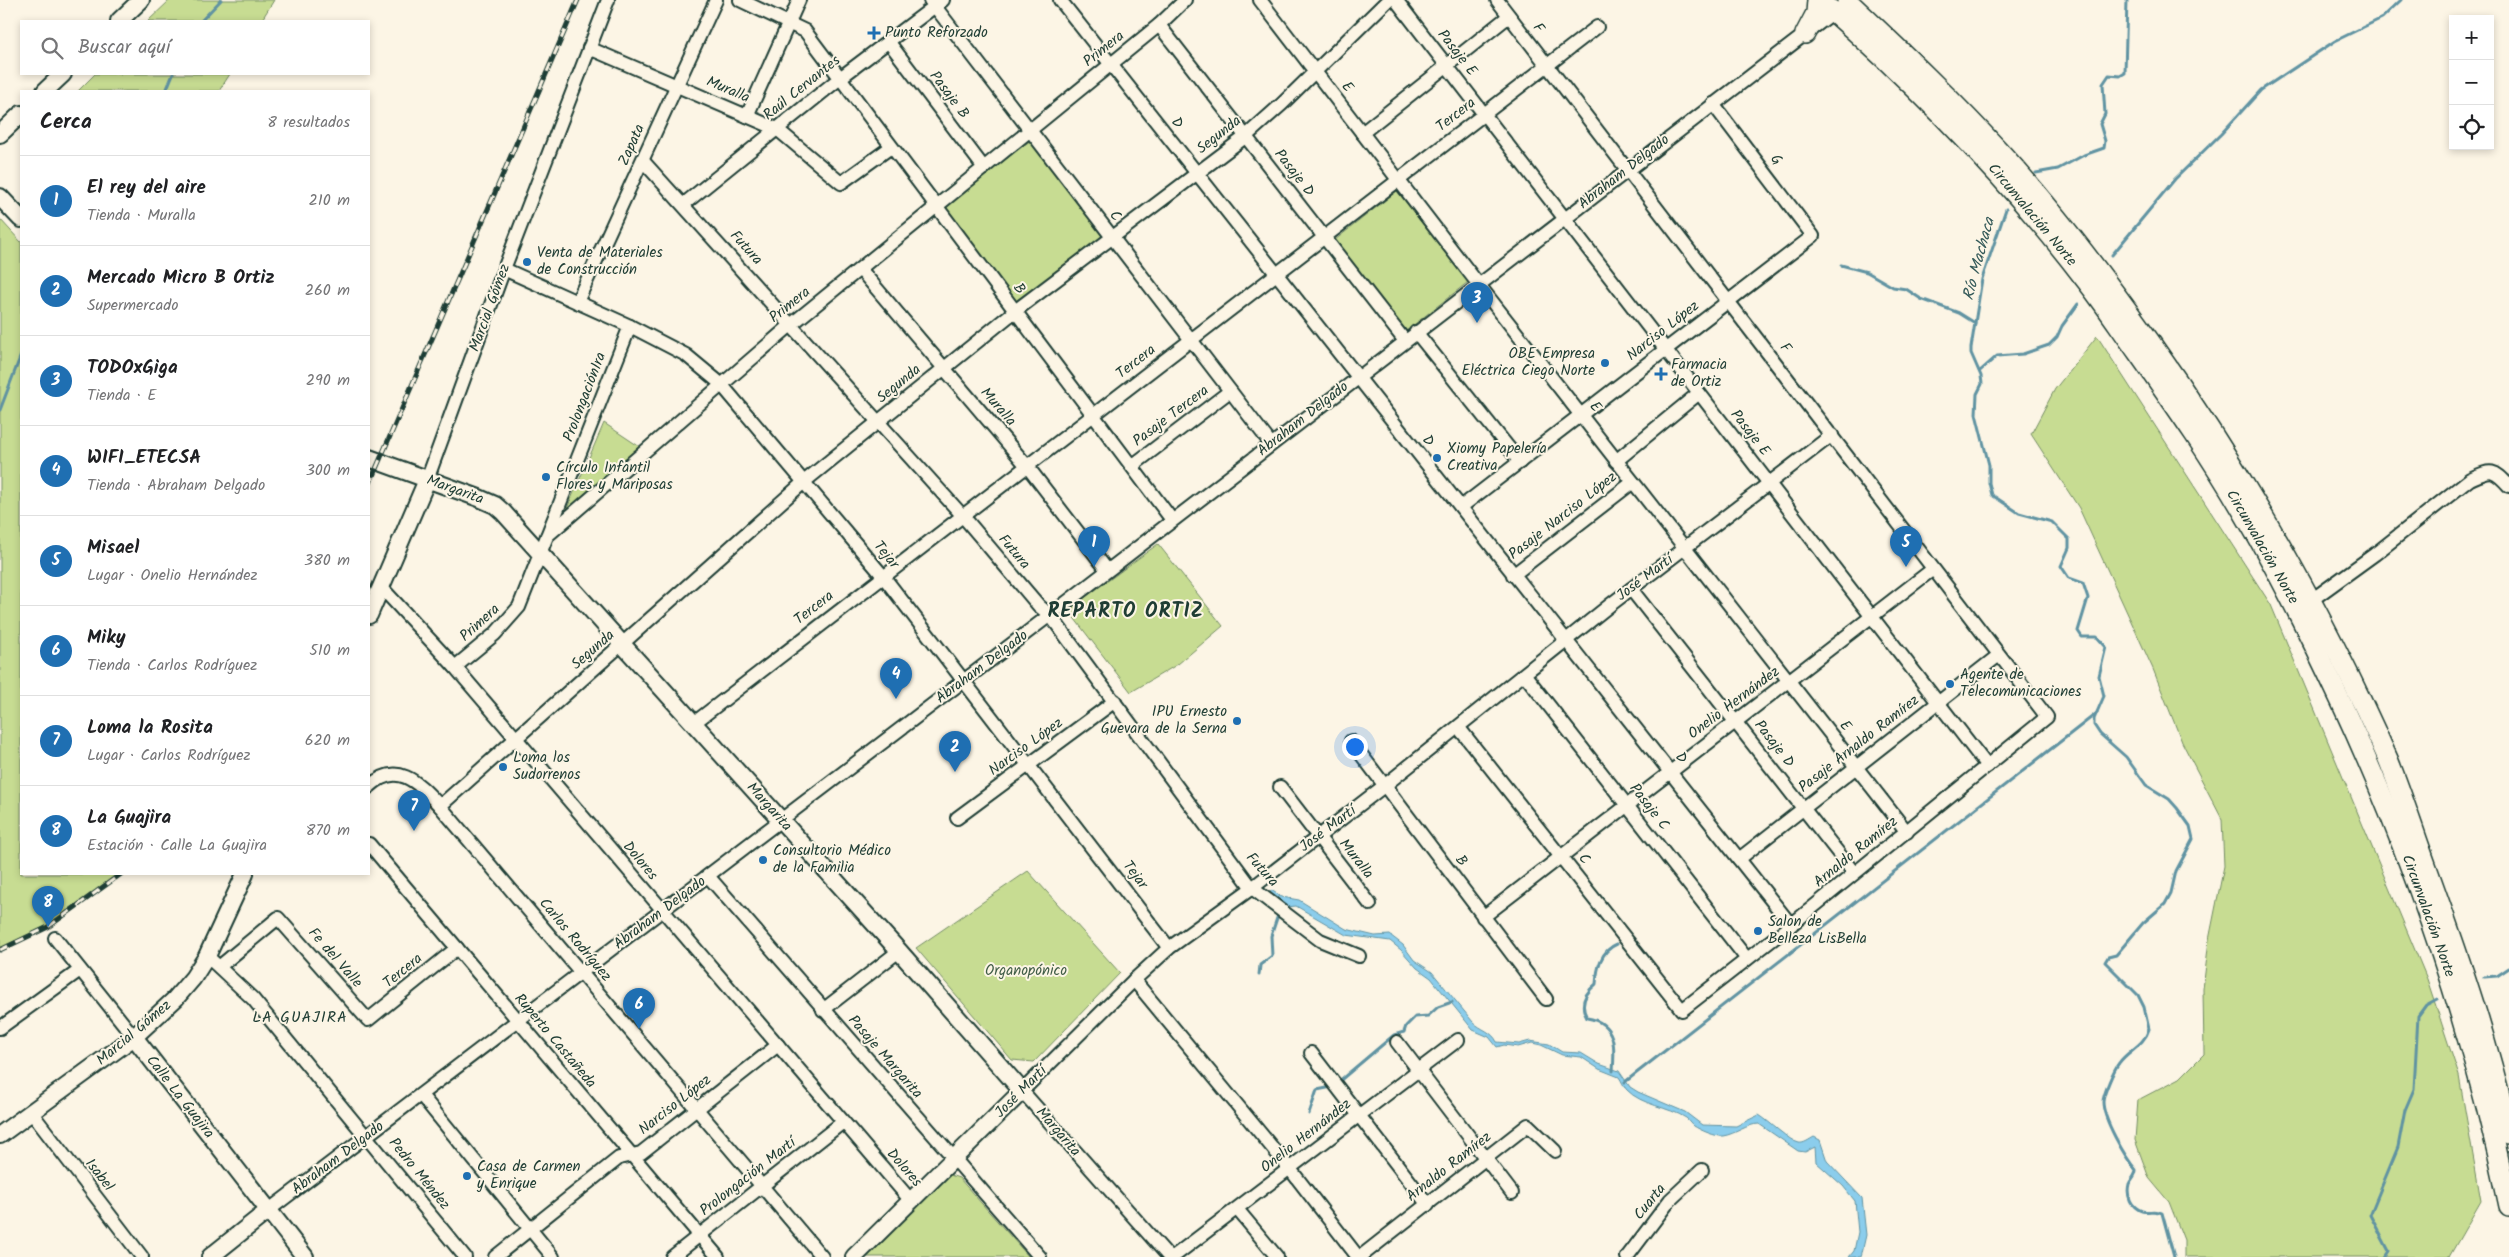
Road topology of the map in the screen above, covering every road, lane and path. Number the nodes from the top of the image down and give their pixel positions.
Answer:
1 (141, 0) edge
2 (608, 0) edge
3 (716, 0) edge
4 (740, 0) edge
5 (799, 0) edge
6 (1077, 0) edge
7 (1184, 0) edge
8 (1260, 0) edge
9 (1388, 0) edge
10 (1396, 0) edge
11 (1497, 0) edge
12 (936, 2) edge
13 (1833, 2) edge
14 (1063, 4) edge
15 (1509, 16) junction
16 (120, 20) edge
17 (789, 22) junction
18 (1159, 25) junction
19 (1597, 27) dead end
20 (1805, 34) joint
21 (888, 41) junction
22 (589, 48) junction
23 (1110, 65) junction
24 (1545, 66) junction
25 (1447, 67) junction
26 (1315, 72) junction
27 (62, 75) edge
28 (840, 78) junction
29 (676, 86) junction
30 (46, 90) edge
31 (1713, 104) junction
32 (1484, 114) junction
33 (20, 115) edge
34 (747, 116) junction
35 (777, 129) junction
36 (1029, 131) junction
37 (1362, 133) junction
38 (0, 134) edge
39 (1244, 137) junction
40 (891, 147) junction
41 (643, 161) junction
42 (984, 168) junction
43 (1626, 170) junction
44 (1196, 174) junction
45 (1398, 180) junction
46 (0, 197) edge
47 (684, 204) junction
48 (936, 206) junction
49 (20, 218) edge
50 (1564, 218) junction
51 (1813, 236) joint
52 (1324, 238) junction
53 (1112, 239) junction
54 (504, 269) junction
55 (860, 269) junction
56 (1276, 275) junction
57 (1479, 285) junction
58 (577, 302) junction
59 (1729, 302) junction
60 (1015, 311) junction
61 (792, 324) junction
62 (630, 326) junction
63 (1416, 332) junction
64 (1190, 341) junction
65 (1405, 341) junction
66 (1665, 349) junction
67 (943, 368) junction
68 (1357, 378) junction
69 (721, 384) junction
70 (1230, 391) junction
71 (1699, 394) junction
72 (1094, 416) junction
73 (1582, 416) junction
74 (878, 421) junction
75 (1832, 435) junction
76 (1271, 444) junction
77 (370, 458) edge
78 (1616, 461) junction
79 (1520, 462) junction
80 (1028, 466) junction
81 (1132, 466) junction
82 (427, 480) junction
83 (805, 481) junction
84 (1633, 482) junction
85 (1769, 483) junction
86 (2509, 486) edge
87 (1461, 507) junction
88 (962, 515) junction
89 (1172, 520) junction
90 (547, 536) junction
91 (1685, 548) junction
92 (540, 553) junction
93 (1934, 569) junction
94 (1107, 570) junction
95 (1514, 575) junction
96 (883, 576) junction
97 (382, 588) junction
98 (1631, 589) junction
99 (2305, 604) junction
100 (370, 613) edge
101 (1050, 615) junction
102 (1872, 617) junction
103 (1566, 640) junction
104 (622, 646) junction
105 (1999, 655) junction
106 (454, 666) junction
107 (1525, 674) junction
108 (963, 681) junction
109 (1789, 681) junction
110 (1115, 702) junction
111 (1938, 703) junction
112 (2047, 717) joint
113 (1736, 722) junction
114 (694, 723) junction
115 (1459, 728) junction
116 (516, 740) junction
117 (1351, 741) dead end
118 (1030, 765) junction
119 (1987, 766) junction
120 (1856, 767) junction
121 (1670, 771) junction
122 (370, 786) edge
123 (1384, 786) junction
124 (1280, 787) dead end
125 (440, 806) junction
126 (1627, 806) junction
127 (1803, 808) junction
128 (956, 818) dead end
129 (782, 821) junction
130 (1907, 832) junction
131 (1318, 837) junction
132 (370, 845) edge
133 (1561, 857) junction
134 (1739, 859) junction
135 (1854, 873) junction
136 (246, 875) edge
137 (708, 876) junction
138 (1252, 888) junction
139 (1370, 904) dead end
140 (662, 912) junction
141 (1483, 917) junction
142 (1791, 925) junction
143 (55, 938) dead end
144 (457, 948) junction
145 (1169, 948) junction
146 (899, 951) junction
147 (1358, 956) dead end
148 (1747, 959) junction
149 (213, 961) junction
150 (80, 970) junction
151 (581, 973) junction
152 (1134, 980) junction
153 (1546, 999) dead end
154 (823, 1010) junction
155 (1682, 1010) joint
156 (368, 1020) joint
157 (517, 1022) junction
158 (0, 1028) edge
159 (134, 1037) junction
160 (1458, 1040) dead end
161 (1397, 1042) dead end
162 (778, 1045) junction
163 (1312, 1053) dead end
164 (1418, 1070) junction
165 (1022, 1091) junction
166 (421, 1095) junction
167 (696, 1109) junction
168 (31, 1112) junction
169 (1359, 1115) junction
170 (843, 1122) junction
171 (0, 1135) edge
172 (367, 1136) junction
173 (2509, 1136) edge
174 (1555, 1151) dead end
175 (629, 1154) junction
176 (954, 1159) junction
177 (1486, 1159) junction
178 (1290, 1168) junction
179 (1702, 1170) dead end
180 (761, 1187) junction
181 (1512, 1193) dead end
182 (912, 1202) junction
183 (1428, 1205) junction
184 (2509, 1206) edge
185 (1237, 1209) junction
186 (269, 1210) junction
187 (530, 1229) junction
188 (700, 1236) junction
189 (142, 1257) edge
190 (210, 1257) edge
191 (305, 1257) edge
192 (465, 1257) edge
193 (495, 1257) edge
194 (553, 1257) edge
195 (672, 1257) edge
196 (718, 1257) edge
197 (822, 1257) edge
198 (854, 1257) edge
199 (1040, 1257) edge
200 (1169, 1257) edge
201 (1173, 1257) edge
202 (1277, 1257) edge
203 (1359, 1257) edge
204 (1627, 1257) edge

1 - 16 main road
2 - 22 street, Marcial Gómez
3 - 29 street, Zapata
4 - 17 street, B
5 - 17 street
6 - 14 street
7 - 18 street, Primera
8 - 26 street, E
9 - 26 street, Segunda
10 - 25 street, Pasaje E
11 - 15 street, F
12 - 21 street, Raúl Cervantes
12 - 36 street, C
13 - 20 highway
13 - 99 highway, Circunvalación Norte
14 - 23 street, D
15 - 24 street, F
15 - 25 street
17 - 28 street, B
17 - 34 street
18 - 23 street, Primera
18 - 39 street, Pasaje D
19 - 24 street, Tercera
20 - 31 street, Abraham Delgado
21 - 28 street, Raúl Cervantes
21 - 42 street, Pasaje B
22 - 29 street, Muralla
22 - 54 street, Marcial Gómez
23 - 36 street, Primera
23 - 44 street, D
24 - 32 street, Tercera
24 - 43 street, F
25 - 32 street, Pasaje E
25 - 37 street
26 - 37 street, E
26 - 39 street, Segunda
27 - 30 main road
28 - 35 street, Raúl Cervantes
28 - 40 street, B
29 - 34 street, Muralla
29 - 41 street, Zapata
31 - 43 street, Abraham Delgado
31 - 51 street, G
32 - 45 street, Tercera
32 - 50 street, Pasaje E
33 - 38 main road
34 - 35 street, Muralla
35 - 40 street, Muralla
35 - 47 street, Raúl Cervantes
36 - 42 street, Primera
36 - 53 street, C
37 - 45 street, E
39 - 44 street, Segunda
39 - 52 street, Pasaje D
40 - 48 street, B
41 - 47 street, Futura
41 - 58 street, Zapata
42 - 48 street, Primera
43 - 50 street, Abraham Delgado
43 - 59 street, F
44 - 53 street, Segunda
44 - 56 street, D
45 - 52 street, Tercera
45 - 57 street, E
46 - 49 main road
47 - 61 street, Futura
48 - 55 street, Primera
48 - 60 street, B
50 - 57 street, Abraham Delgado
50 - 66 street, Pasaje E
51 - 59 street, Narciso López
52 - 56 street, Tercera
52 - 65 street, Pasaje D
53 - 60 street, Segunda
53 - 64 street, C
54 - 58 street, Tejar
54 - 82 street, Marcial Gómez
55 - 61 street, Primera
55 - 67 street, Muralla
56 - 64 street, Tercera
56 - 68 street, D
57 - 63 street, Abraham Delgado
57 - 73 street, E
58 - 62 street, Tejar
59 - 66 street, Narciso López
59 - 75 street, F
60 - 67 street, Segunda
60 - 72 street, B
61 - 69 street, Primera
61 - 74 street, Futura
62 - 69 street, Tejar
62 - 90 street, Prolongación1ra
63 - 65 street, Abraham Delgado
63 - 79 street
64 - 70 street, C
64 - 72 street, Tercera
65 - 68 street, Abraham Delgado
66 - 71 street, Pasaje E
66 - 73 street, Narciso López
67 - 74 street, Segunda
67 - 80 street, Muralla
68 - 76 street, Abraham Delgado
68 - 87 street, D
69 - 83 street, Tejar
69 - 90 street, Primera
70 - 76 street, C
70 - 81 street, Pasaje Tercera
71 - 78 street, Pasaje Narciso López
71 - 85 street, Pasaje E
72 - 80 street, Tercera
72 - 81 street, B
73 - 78 street, E
73 - 79 street, Narciso López
74 - 83 street, Segunda
74 - 88 street, Futura
75 - 85 street, José Martí
75 - 93 street, F
76 - 89 street, Abraham Delgado
77 - 82 main road, Margarita
78 - 84 street, E
79 - 87 street, Narciso López
80 - 88 street, Tercera
80 - 94 street, Muralla
81 - 89 street, B
82 - 92 main road, Margarita
82 - 97 main road, Marcial Gómez
83 - 96 street, Tejar
83 - 104 street, Segunda
84 - 91 street, E
84 - 95 street, Pasaje Narciso López
85 - 91 street, José Martí
85 - 102 street, Pasaje E
86 - 99 street
87 - 95 street, D
88 - 96 street, Tercera
88 - 101 street, Futura
89 - 94 street, Abraham Delgado
90 - 92 street, Primera
91 - 98 street, José Martí
91 - 109 street, E
92 - 104 main road, Margarita
92 - 106 street, Primera
93 - 102 street, Onelio Hernández
93 - 105 street, F
94 - 101 street, Abraham Delgado
95 - 103 street, D
96 - 108 street, Tejar
96 - 114 street, Tercera
97 - 100 main road, Marcial Gómez
97 - 106 street, Dolores
98 - 103 street, José Martí
98 - 113 street, Pasaje D
99 - 173 highway, Circunvalación Norte
99 - 184 highway, Circunvalación Norte
101 - 108 street, Abraham Delgado
101 - 110 street, Futura
102 - 109 street, Onelio Hernández
102 - 111 street, Pasaje E
103 - 107 street, José Martí
103 - 121 street, D
104 - 114 main road, Margarita
104 - 116 street, Segunda
105 - 111 street, Pasaje Arnaldo Ramírez
105 - 112 street, F
106 - 116 street, Dolores
107 - 115 street, José Martí
107 - 126 street, Pasaje C
108 - 118 street, Tejar
108 - 129 street, Abraham Delgado
109 - 113 street, Onelio Hernández
109 - 120 street, E
110 - 118 street, Narciso López
110 - 138 street, Futura
111 - 119 street, Pasaje E
111 - 120 street, Pasaje Arnaldo Ramírez
112 - 119 street, Arnaldo Ramírez
113 - 121 street, Onelio Hernández
113 - 127 street, Pasaje D
114 - 129 main road, Margarita
115 - 123 street, José Martí
115 - 133 street, C
116 - 125 street, Segunda
116 - 140 street, Dolores
117 - 123 street, B
118 - 128 street, Narciso López
118 - 145 street, Tejar
119 - 130 street, Arnaldo Ramírez
120 - 127 street, Pasaje Arnaldo Ramírez
120 - 130 street, E
121 - 126 street, Onelio Hernández
121 - 134 street, D
122 - 125 street, Carlos Rodríguez
123 - 131 street, José Martí
123 - 141 street, B
124 - 131 street, Muralla
125 - 151 street, Carlos Rodríguez
126 - 133 street, Onelio Hernández
126 - 148 street, Pasaje C
127 - 134 street, Pasaje Arnaldo Ramírez
127 - 135 street, Pasaje D
129 - 137 street, Abraham Delgado
129 - 146 main road, Margarita
130 - 135 street, Arnaldo Ramírez
131 - 138 street, José Martí
131 - 139 street, Muralla
132 - 144 street, Ruperto Castañeda
133 - 141 street, Onelio Hernández
133 - 155 street, C
134 - 142 street, D
135 - 142 street, Arnaldo Ramírez
136 - 149 main road, Marcial Gómez
137 - 140 street, Abraham Delgado
137 - 154 street, Pasaje Margarita
138 - 145 street, José Martí
138 - 147 street, Futura
140 - 151 street, Abraham Delgado
140 - 162 street, Dolores
141 - 153 street, B
142 - 148 street, Arnaldo Ramírez
143 - 150 street, Calle La Guajira
144 - 156 street, Tercera
144 - 157 street, Ruperto Castañeda
145 - 152 street, José Martí
146 - 154 street
146 - 165 main road, Margarita
148 - 155 street, Arnaldo Ramírez
149 - 156 street, Fe del Valle
149 - 159 main road, Marcial Gómez
149 - 172 street, Pedro Méndez
150 - 158 street
150 - 159 street, Calle La Guajira
151 - 157 street, Abraham Delgado
151 - 167 street, Carlos Rodríguez
152 - 165 street, José Martí
152 - 178 street
154 - 176 street, Pasaje Margarita
157 - 166 street, Abraham Delgado
157 - 175 street, Ruperto Castañeda
159 - 168 main road, Marcial Gómez
159 - 186 main road, Calle La Guajira
160 - 164 street, Onelio Hernández
161 - 164 street
162 - 167 street, Narciso López
162 - 170 street, Dolores
163 - 169 street
164 - 169 street, Onelio Hernández
164 - 177 street
165 - 176 main road, José Martí
165 - 200 street, Margarita
166 - 172 street, Abraham Delgado
166 - 187 street
167 - 175 street, Narciso López
167 - 180 street, Carlos Rodríguez
168 - 171 main road, Marcial Gómez
168 - 189 street, Isabel
169 - 178 street, Onelio Hernández
169 - 183 street
170 - 180 street, Prolongación Martí
170 - 182 street, Dolores
172 - 186 street, Abraham Delgado
172 - 192 street, Pedro Méndez
174 - 177 street, Arnaldo Ramírez
175 - 187 street, Narciso López
175 - 188 street, Ruperto Castañeda
176 - 182 main road, José Martí
176 - 199 street, Pasaje Margarita
177 - 181 street
177 - 183 street, Arnaldo Ramírez
178 - 185 street, Onelio Hernández
178 - 203 street
179 - 204 street, Cuarta
180 - 188 street, Prolongación Martí
180 - 197 street, Carlos Rodríguez
182 - 198 main road, José Martí
183 - 203 street, Arnaldo Ramírez
185 - 201 street, Onelio Hernández
185 - 202 street
186 - 190 main road, Abraham Delgado
186 - 191 main road, Calle La Guajira
187 - 193 street, Narciso López
187 - 194 street
188 - 195 street, Prolongación Martí
188 - 196 street, Ruperto Castañeda

